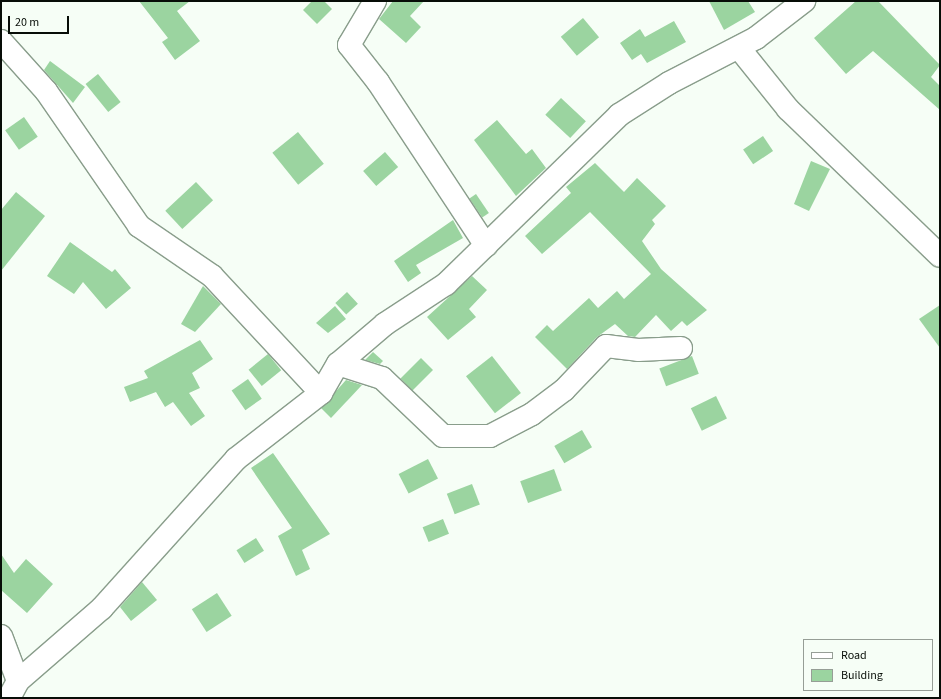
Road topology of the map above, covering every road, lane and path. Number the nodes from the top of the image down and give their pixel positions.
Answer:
1 (375, 1) edge
2 (804, 1) edge
3 (1, 40) edge
4 (739, 48) junction
5 (486, 246) junction
6 (940, 256) edge
7 (681, 348) dead end
8 (338, 364) junction
9 (321, 392) junction
10 (1, 636) edge
11 (13, 690) edge

1 - 5 street
2 - 4 street
3 - 9 street
4 - 5 street
4 - 6 street
5 - 8 street
7 - 8 street
8 - 9 street
9 - 11 street
10 - 11 street

